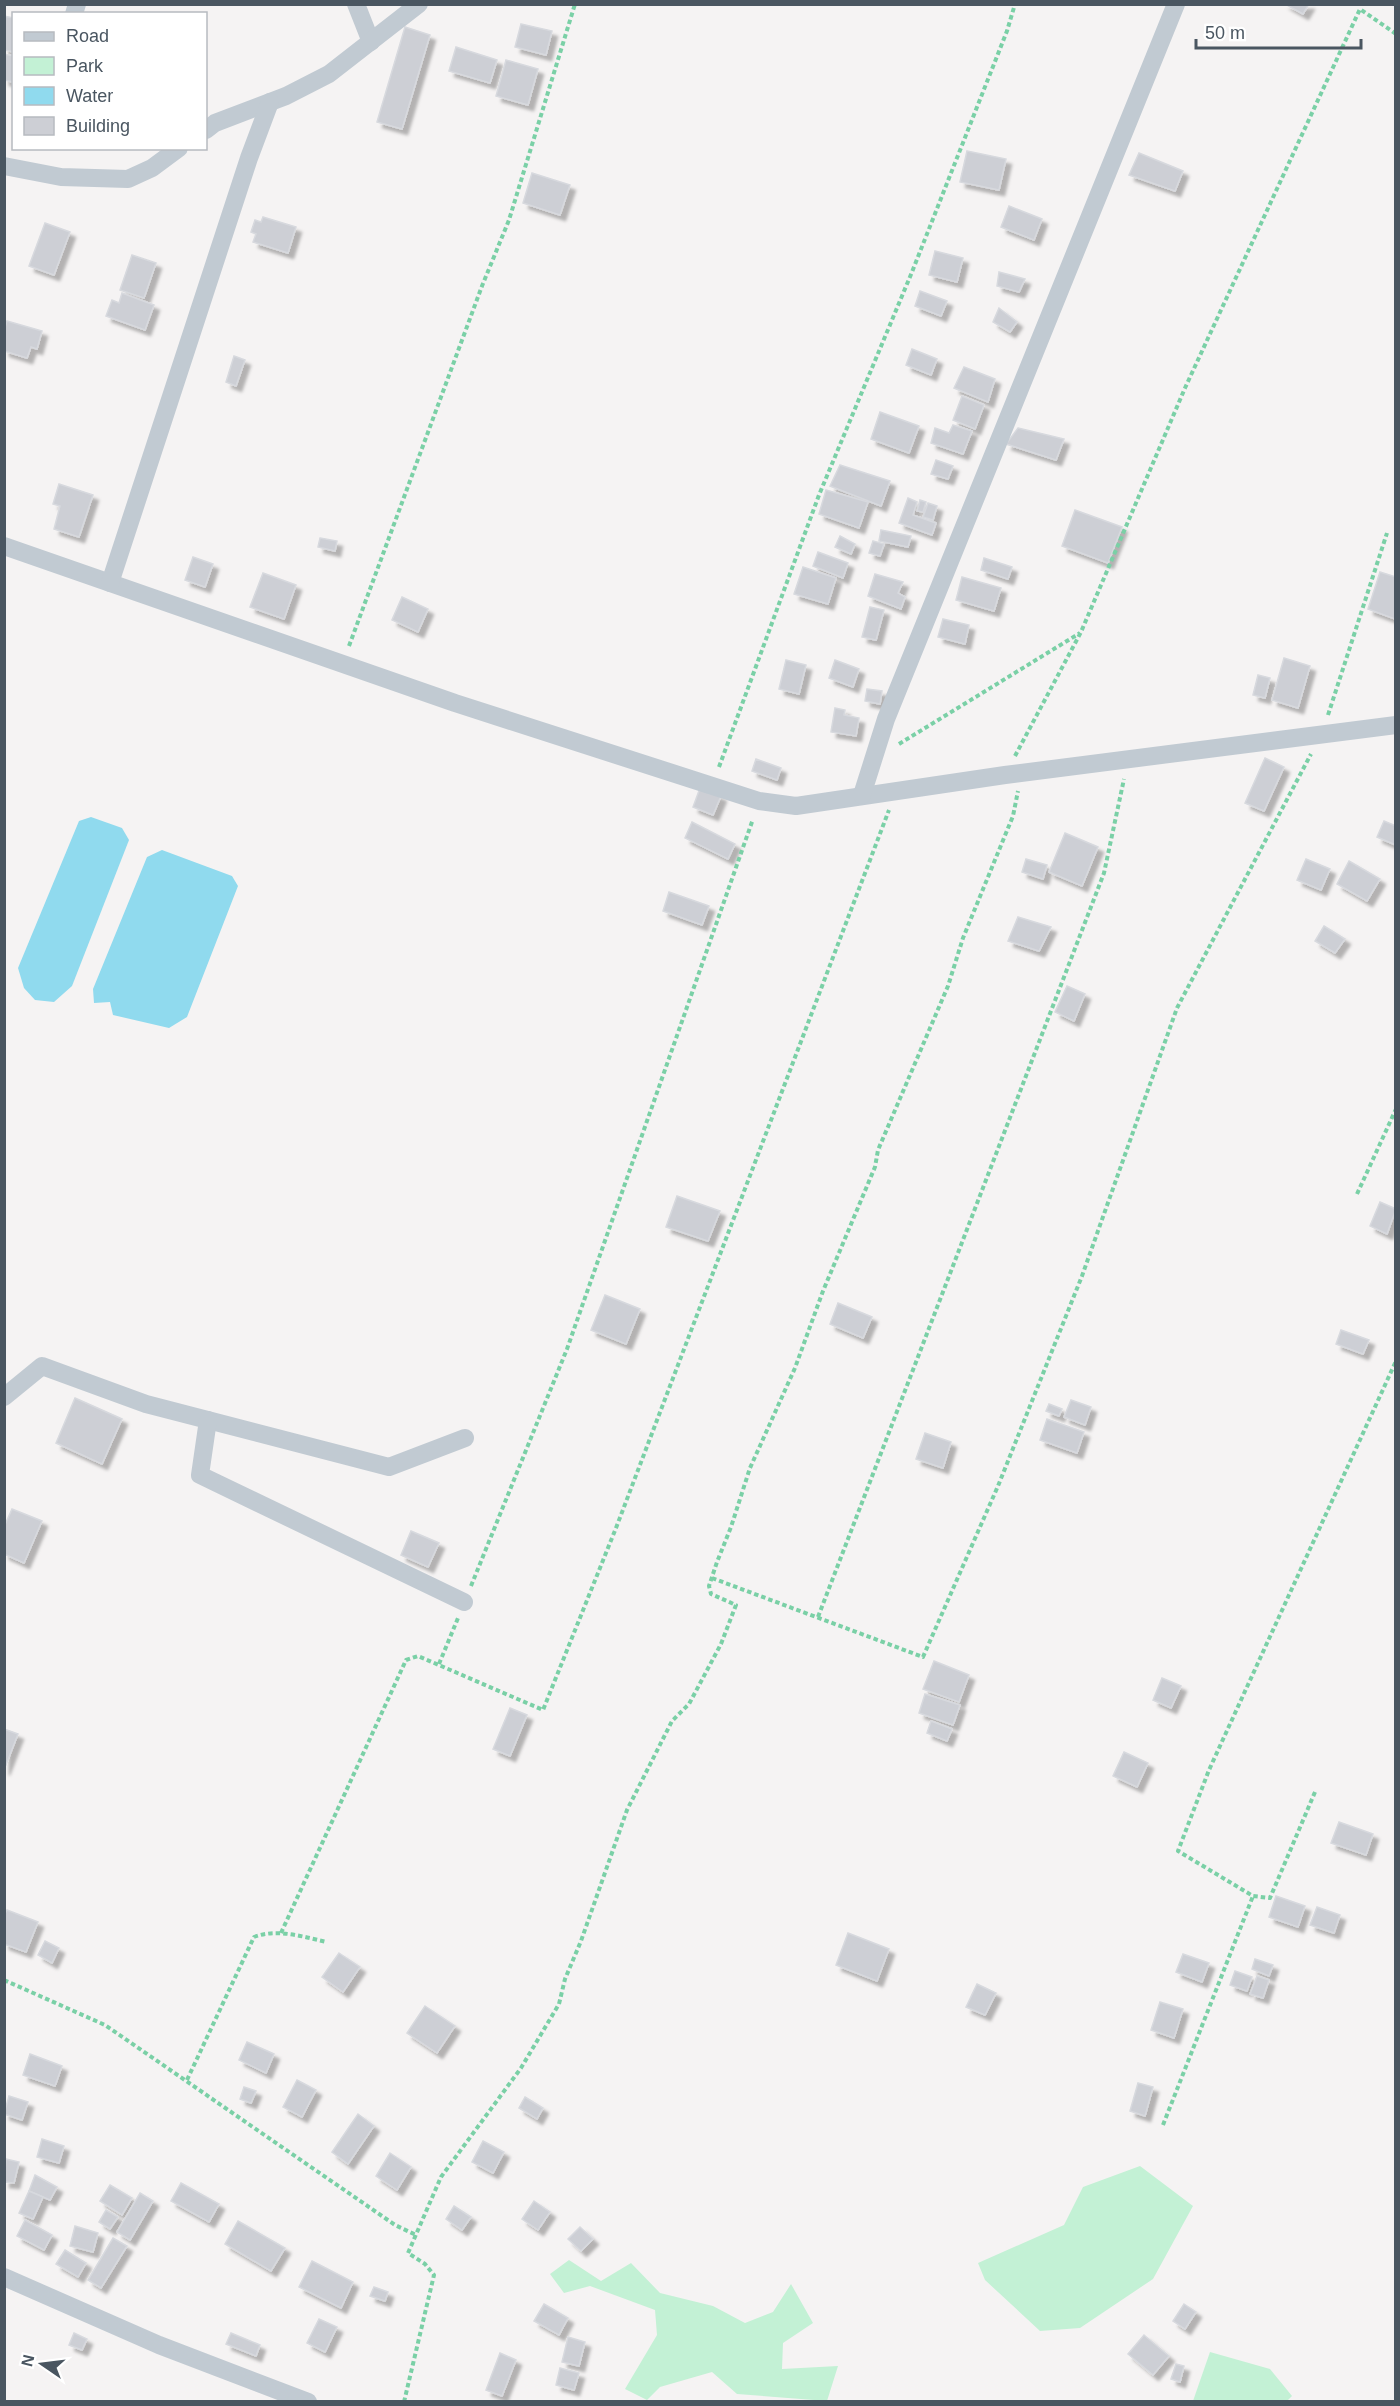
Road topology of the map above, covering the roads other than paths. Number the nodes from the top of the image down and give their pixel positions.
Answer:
1 (356, 4) edge
2 (419, 4) edge
3 (1176, 4) edge
4 (371, 42) junction
5 (270, 102) junction
6 (207, 129) edge
7 (176, 150) edge
8 (4, 166) edge
9 (4, 546) edge
10 (110, 583) junction
11 (1395, 725) edge
12 (862, 795) junction
13 (4, 1397) edge
14 (208, 1420) junction
15 (465, 1438) dead end
16 (464, 1602) road end
17 (4, 2277) edge
18 (308, 2402) edge

1 - 4 street
2 - 4 street
3 - 12 street
4 - 5 street
5 - 6 street
5 - 10 street
7 - 8 street
9 - 10 street
10 - 12 street
11 - 12 street
13 - 14 street
14 - 15 street
14 - 16 street
17 - 18 street

